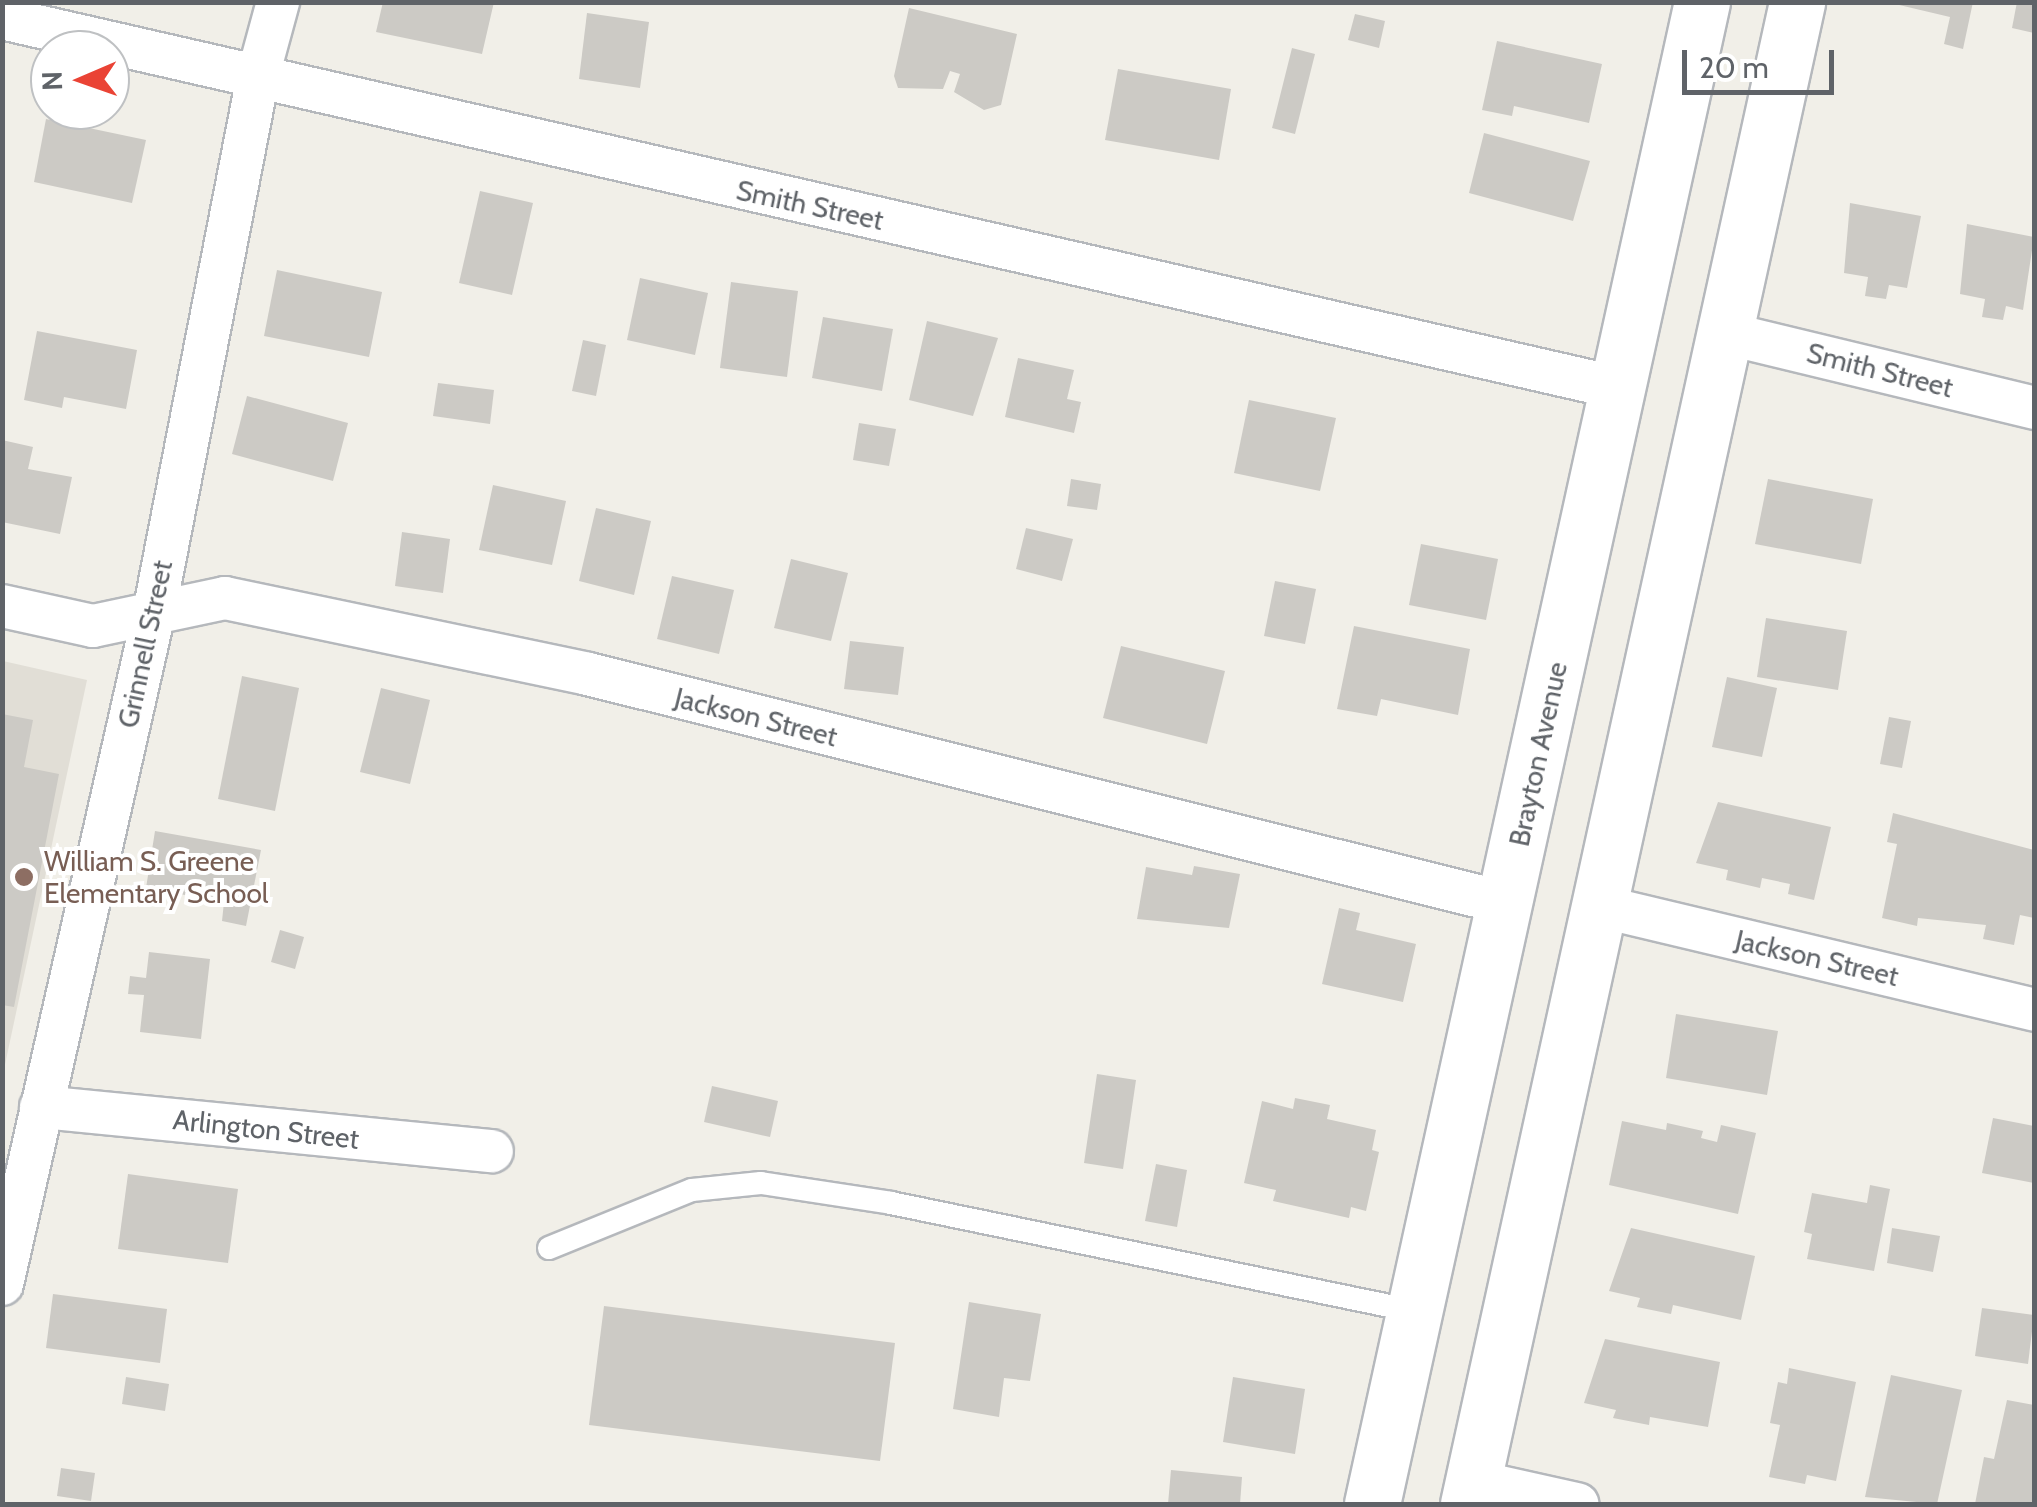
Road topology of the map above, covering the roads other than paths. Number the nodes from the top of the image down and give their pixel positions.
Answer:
1 (278, 2) edge
2 (1702, 2) edge
3 (1797, 2) edge
4 (2, 18) edge
5 (258, 72) junction
6 (1726, 333) junction
7 (1619, 388) junction
8 (2034, 408) edge
9 (2, 606) edge
10 (154, 613) junction
11 (1506, 903) junction
12 (1599, 906) junction
13 (2034, 1010) edge
14 (40, 1108) junction
15 (492, 1151) dead end
16 (549, 1248) dead end
17 (2, 1284) edge
18 (1414, 1310) junction
19 (1471, 1493) edge
20 (1372, 1504) edge
21 (1578, 1504) edge

1 - 5 street, Grinnell Street
2 - 7 main road, Brayton Avenue
3 - 6 main road
4 - 5 street, Smith Street
5 - 7 street, Smith Street
5 - 10 street, Grinnell Street
6 - 8 street, Smith Street
6 - 12 main road
7 - 11 main road, Brayton Avenue
9 - 10 street, Jackson Street
10 - 11 street, Jackson Street
10 - 14 street, Grinnell Street
11 - 18 main road, Brayton Avenue
12 - 13 street, Jackson Street
12 - 19 main road
14 - 15 street, Arlington Street
14 - 17 street, Grinnell Street
16 - 18 lane
18 - 20 main road, Brayton Avenue
19 - 21 street

